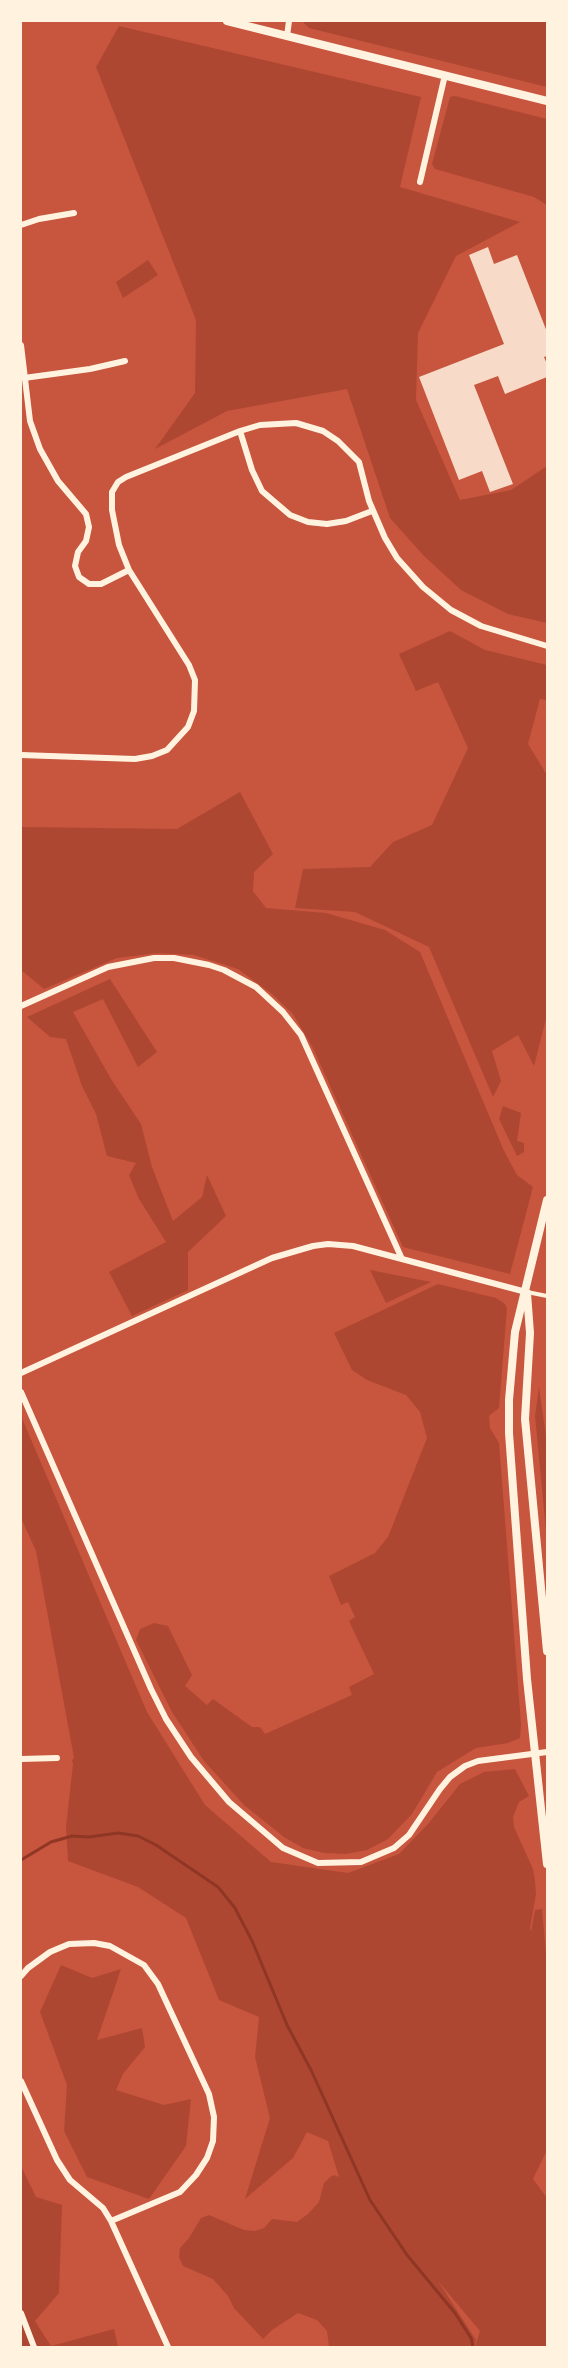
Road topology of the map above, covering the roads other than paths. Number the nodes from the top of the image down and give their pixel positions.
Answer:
1 (227, 21) edge
2 (266, 21) edge
3 (289, 21) edge
4 (264, 31) junction
5 (287, 36) junction
6 (445, 75) junction
7 (547, 101) edge
8 (420, 182) dead end
9 (74, 213) dead end
10 (21, 225) edge
11 (21, 345) edge
12 (125, 361) dead end
13 (24, 378) junction
14 (240, 431) junction
15 (372, 511) junction
16 (129, 570) junction
17 (547, 646) edge
18 (21, 755) edge
19 (21, 1006) edge
20 (547, 1200) edge
21 (402, 1258) junction
22 (526, 1292) junction
23 (547, 1296) edge
24 (21, 1373) edge
25 (21, 1392) edge
26 (547, 1651) edge
27 (547, 1752) edge
28 (535, 1753) junction
29 (57, 1758) dead end
30 (21, 1759) edge
31 (547, 1864) edge
32 (21, 1977) edge
33 (21, 2081) edge
34 (111, 2221) junction
35 (21, 2313) edge
36 (34, 2347) edge
37 (168, 2347) edge

1 - 4 street
2 - 4 street
3 - 5 street
4 - 5 street
5 - 6 street
6 - 7 street
6 - 8 street
9 - 10 street
11 - 13 street
12 - 13 street
13 - 16 street
14 - 15 street
14 - 15 street
14 - 16 street
15 - 17 street
16 - 18 street
19 - 21 street
20 - 22 street
21 - 22 street
21 - 24 street
22 - 23 lane
22 - 26 street
22 - 28 street
25 - 28 street
27 - 28 street
28 - 31 street
29 - 30 street
32 - 34 street
33 - 34 street
34 - 37 street
35 - 36 street

